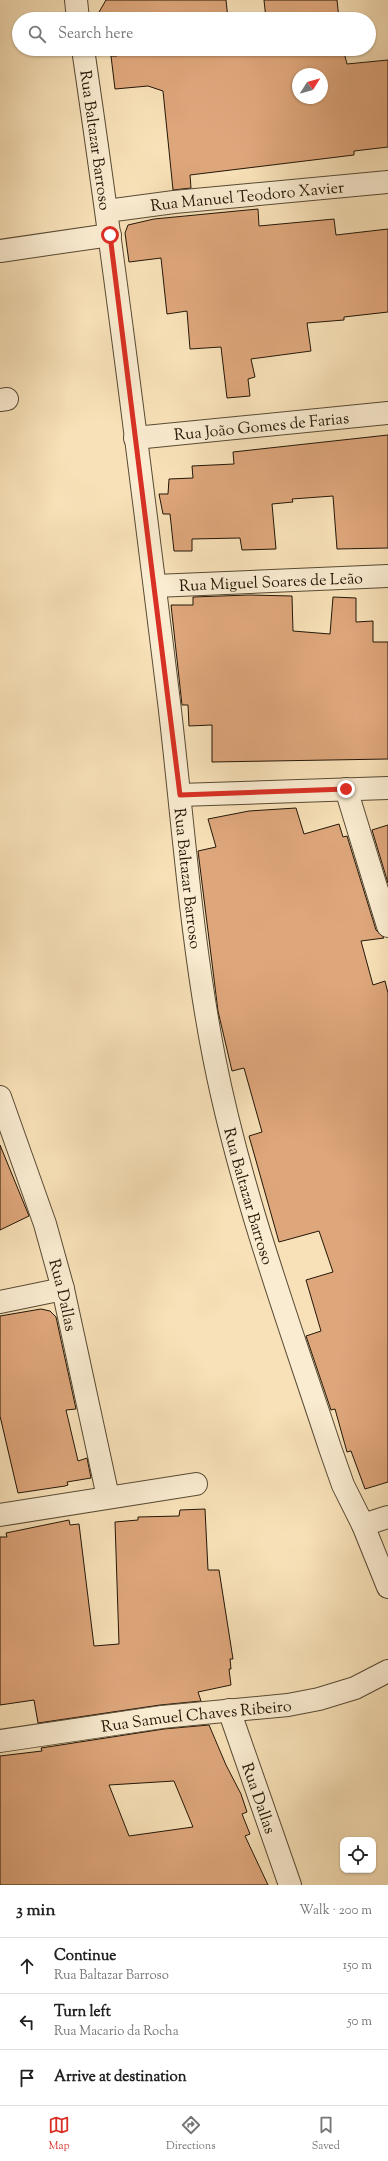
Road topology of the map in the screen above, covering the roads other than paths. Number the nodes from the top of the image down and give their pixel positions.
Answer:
1 (76, 0) edge
2 (77, 12) edge
3 (84, 56) edge
4 (388, 182) edge
5 (107, 211) junction
6 (110, 235) junction
7 (1, 248) edge
8 (388, 414) edge
9 (135, 438) junction
10 (388, 576) edge
11 (155, 586) junction
12 (388, 788) edge
13 (346, 789) junction
14 (180, 795) junction
15 (388, 926) edge
16 (0, 1097) edge
17 (63, 1289) junction
18 (0, 1302) edge
19 (196, 1484) dead end
20 (108, 1497) junction
21 (0, 1515) edge
22 (388, 1517) edge
23 (363, 1525) junction
24 (388, 1587) edge
25 (388, 1671) edge
26 (229, 1710) junction
27 (0, 1740) edge
28 (290, 1885) edge

1 - 2 street
3 - 5 street, Rua Baltazar Barroso
4 - 5 street, Rua Manuel Teodoro Xavier
5 - 6 street, Rua Baltazar Barroso
6 - 7 street
6 - 9 street, Rua Baltazar Barroso
8 - 9 street, Rua João Gomes de Farias
9 - 11 street, Rua Baltazar Barroso
10 - 11 street, Rua Miguel Soares de Leão
11 - 14 street, Rua Baltazar Barroso
12 - 13 street
13 - 14 street
13 - 15 street
14 - 23 street, Rua Baltazar Barroso
16 - 17 street, Rua Dallas
17 - 18 street
17 - 20 street, Rua Dallas
19 - 20 street
20 - 21 street
22 - 23 street
23 - 24 street, Rua Baltazar Barroso
25 - 26 street, Rua Samuel Chaves Ribeiro
26 - 27 street, Rua Samuel Chaves Ribeiro
26 - 28 street, Rua Dallas

